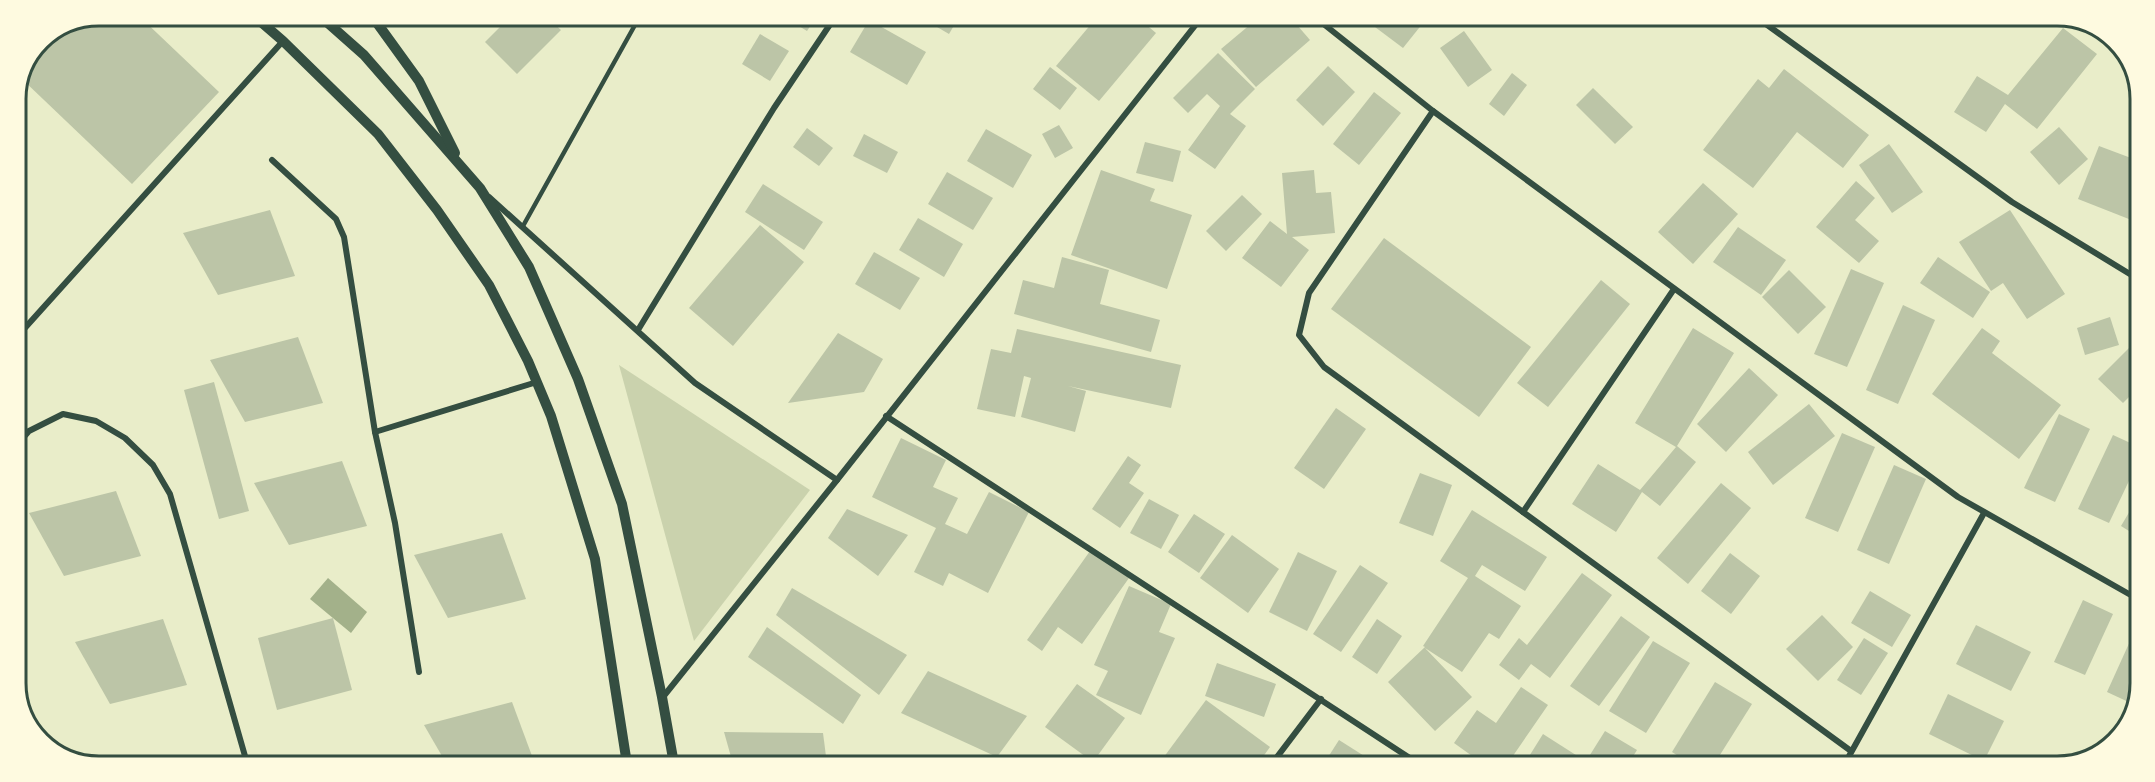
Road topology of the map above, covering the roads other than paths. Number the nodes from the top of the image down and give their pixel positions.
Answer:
1 (266, 26) edge
2 (332, 26) edge
3 (379, 26) edge
4 (634, 26) edge
5 (829, 26) edge
6 (1195, 26) edge
7 (1326, 26) edge
8 (1769, 26) edge
9 (283, 41) junction
10 (1433, 111) junction
11 (272, 160) dead end
12 (463, 169) junction
13 (480, 188) junction
14 (523, 226) junction
15 (2129, 273) edge
16 (1674, 289) junction
17 (26, 327) edge
18 (638, 330) junction
19 (537, 382) junction
20 (886, 416) junction
21 (375, 432) junction
22 (26, 434) edge
23 (837, 480) junction
24 (1523, 512) junction
25 (1984, 513) junction
26 (2130, 594) edge
27 (419, 672) dead end
28 (662, 697) junction
29 (1321, 699) junction
30 (1851, 751) junction
31 (245, 756) edge
32 (626, 756) edge
33 (673, 756) edge
34 (1278, 756) edge
35 (1407, 756) edge
36 (1848, 756) edge

1 - 9 street
2 - 12 street
3 - 12 street
4 - 14 lane
5 - 18 street
6 - 20 street
7 - 10 street
8 - 15 street
9 - 17 street
9 - 19 street
10 - 16 street
10 - 24 street
11 - 21 street
12 - 13 street
13 - 14 street
13 - 28 street
14 - 18 street
16 - 24 street
16 - 25 street
18 - 23 street
19 - 21 street
19 - 32 street
20 - 23 street
20 - 29 street
21 - 27 street
22 - 31 street
23 - 28 street
24 - 30 street
25 - 26 street
25 - 30 street
28 - 33 street
29 - 34 street
29 - 35 street
30 - 36 street

